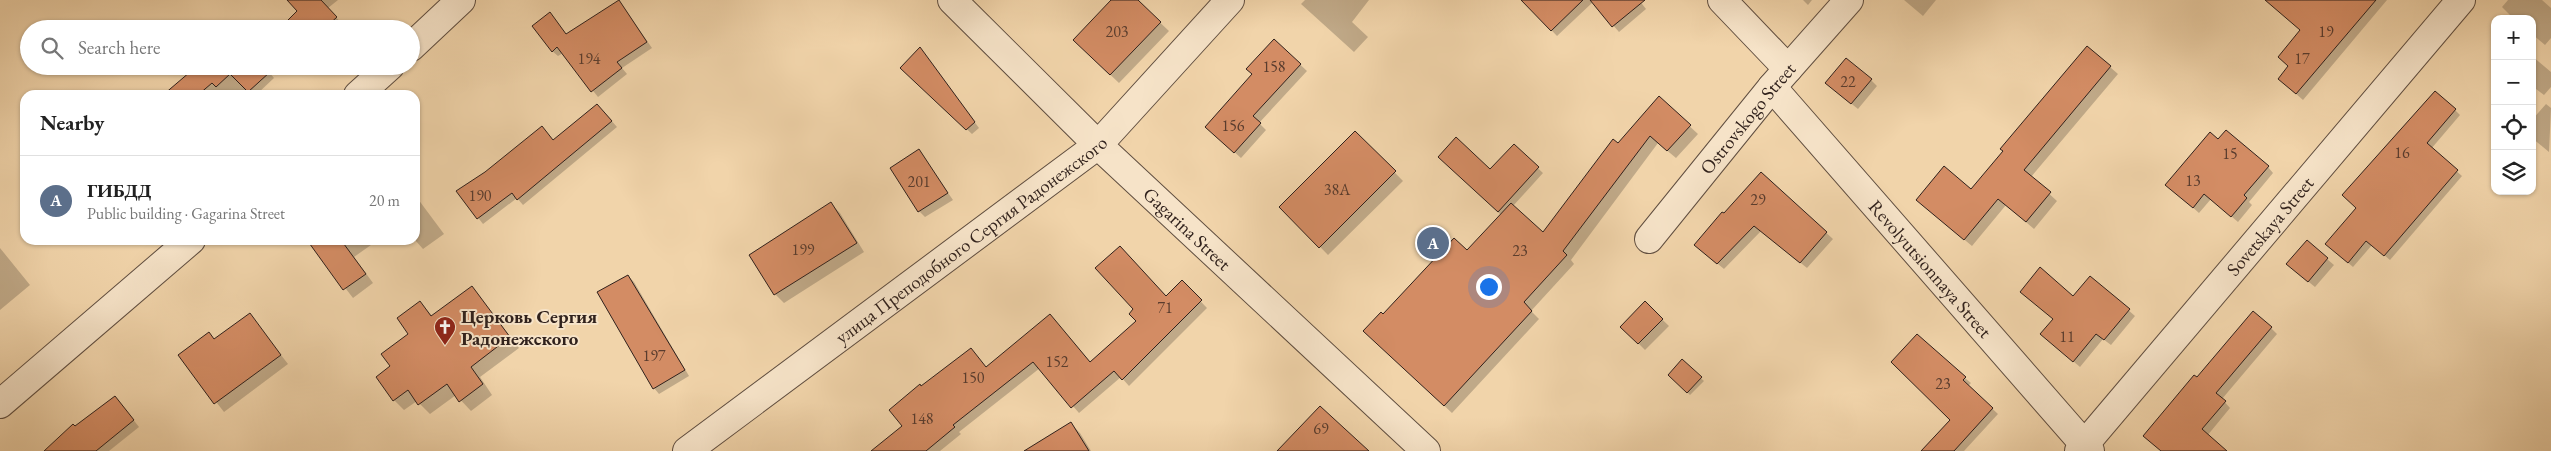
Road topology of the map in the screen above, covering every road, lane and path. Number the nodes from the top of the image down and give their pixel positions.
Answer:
1 (461, 0) edge
2 (952, 0) edge
3 (1230, 0) edge
4 (1722, 0) edge
5 (1849, 0) edge
6 (2461, 0) edge
7 (420, 38) edge
8 (380, 75) edge
9 (1780, 78) junction
10 (364, 90) edge
11 (1098, 145) junction
12 (1649, 240) dead end
13 (185, 245) edge
14 (0, 404) edge
15 (2084, 449) edge
16 (687, 451) edge
17 (1426, 451) edge

1 - 7 street
2 - 11 street, Gagarina Street
3 - 11 street, улица Преподобного Сергия Радонежского
4 - 9 street, Revolyutsionnaya Street
5 - 9 street, Ostrovskogo Street
6 - 15 street, Sovetskaya Street
8 - 10 street
9 - 12 street, Ostrovskogo Street
9 - 15 street, Revolyutsionnaya Street
11 - 16 street, улица Преподобного Сергия Радонежского
11 - 17 street, Gagarina Street
13 - 14 street

